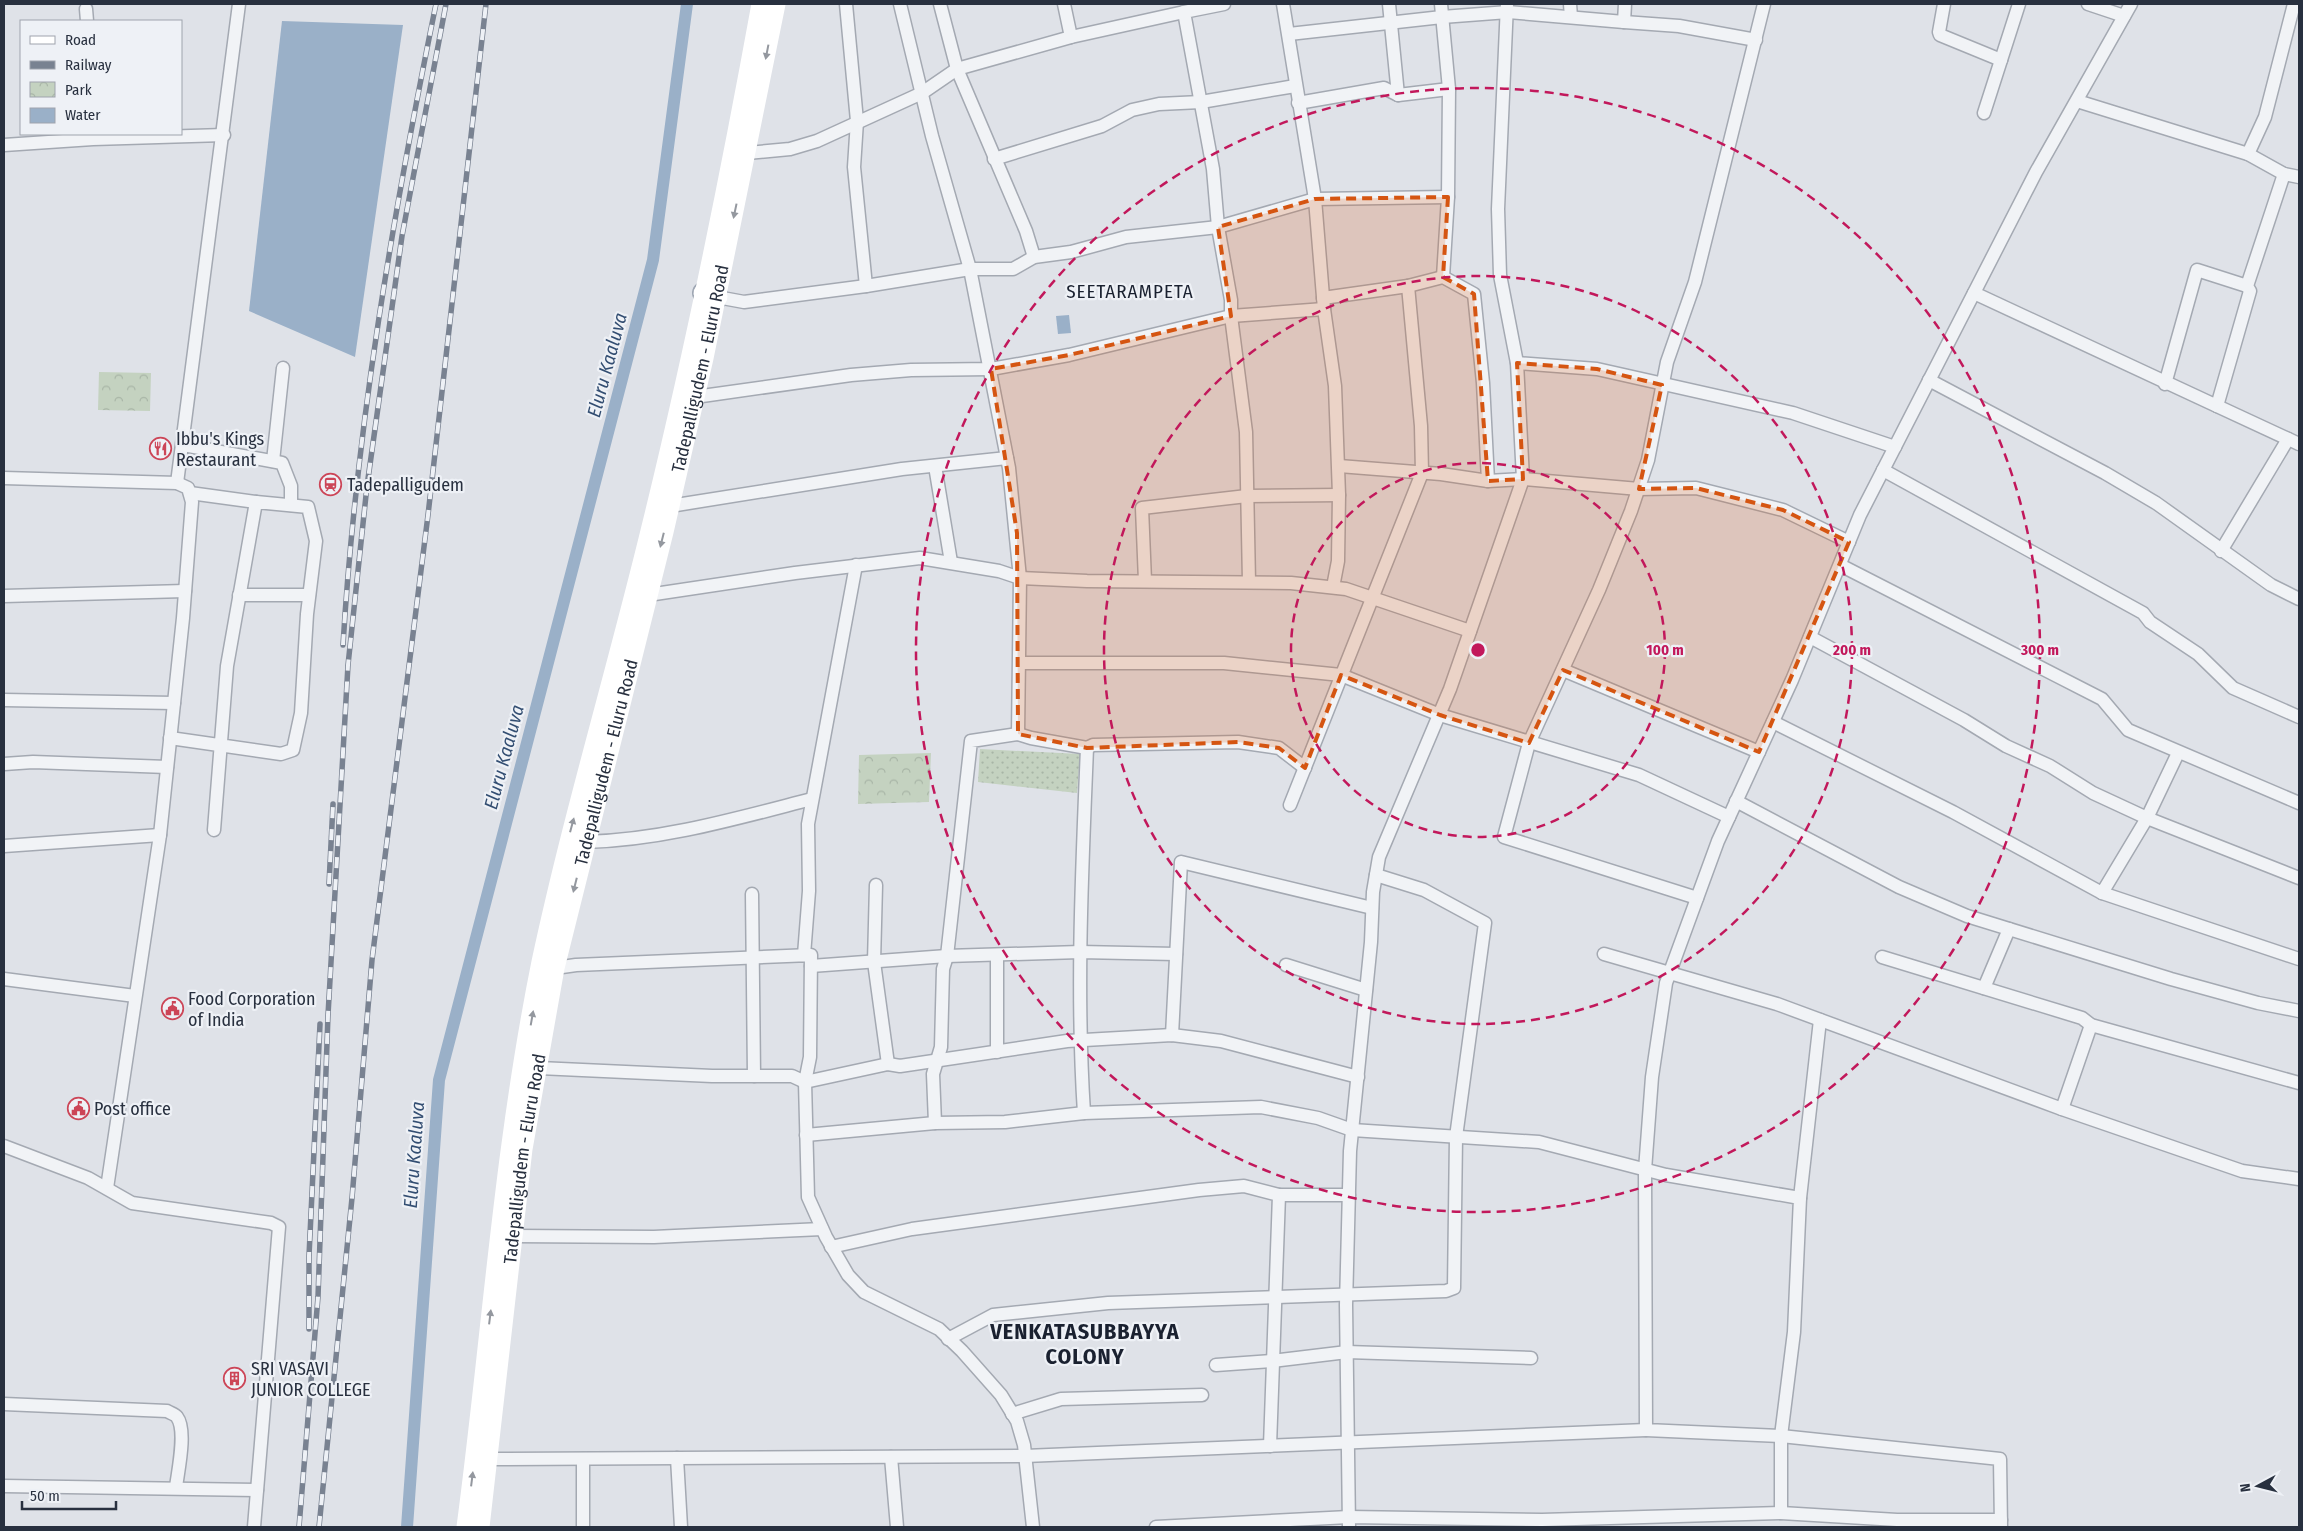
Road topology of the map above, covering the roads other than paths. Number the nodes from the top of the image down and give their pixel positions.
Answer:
1 (239, 4) edge
2 (761, 4) edge
3 (776, 4) edge
4 (846, 4) edge
5 (900, 4) edge
6 (940, 4) edge
7 (1064, 4) edge
8 (1224, 4) edge
9 (1283, 4) edge
10 (1389, 4) edge
11 (1570, 4) edge
12 (1625, 4) edge
13 (1764, 4) edge
14 (1944, 4) edge
15 (2019, 4) edge
16 (2088, 4) edge
17 (2132, 4) edge
18 (2294, 4) edge
19 (1507, 8) edge
20 (1442, 10) edge
21 (1184, 12) junction
22 (2124, 16) junction
23 (1571, 17) junction
24 (1390, 22) junction
25 (1624, 22) junction
26 (1289, 34) junction
27 (1071, 37) junction
28 (1756, 40) junction
29 (2001, 60) junction
30 (957, 68) junction
31 (1295, 86) junction
32 (1449, 89) junction
33 (922, 93) junction
34 (1398, 95) junction
35 (2076, 101) junction
36 (1200, 102) junction
37 (1298, 103) junction
38 (1984, 112) dead end
39 (857, 121) junction
40 (224, 135) junction
41 (92, 136) edge
42 (4, 145) edge
43 (747, 154) junction
44 (2248, 154) junction
45 (994, 159) junction
46 (2284, 174) junction
47 (2299, 177) edge
48 (1448, 196) junction
49 (1315, 199) junction
50 (1218, 227) junction
51 (1034, 257) junction
52 (970, 269) junction
53 (1443, 277) junction
54 (866, 286) junction
55 (1408, 286) junction
56 (2247, 286) junction
57 (1974, 292) junction
58 (710, 295) junction
59 (1324, 304) junction
60 (1231, 316) junction
61 (1517, 363) junction
62 (283, 368) dead end
63 (991, 368) junction
64 (1929, 380) junction
65 (2165, 384) junction
66 (1662, 385) junction
67 (695, 397) junction
68 (2217, 406) junction
69 (2293, 441) edge
70 (182, 445) junction
71 (1895, 447) junction
72 (1007, 458) junction
73 (273, 461) junction
74 (935, 466) junction
75 (1339, 466) junction
76 (1883, 470) junction
77 (1422, 473) junction
78 (4, 478) edge
79 (1523, 480) junction
80 (1488, 481) junction
81 (177, 484) junction
82 (1638, 489) junction
83 (190, 493) junction
84 (1339, 495) junction
85 (1247, 496) junction
86 (256, 502) junction
87 (291, 505) junction
88 (670, 506) junction
89 (1849, 542) junction
90 (2221, 551) junction
91 (951, 562) junction
92 (856, 565) junction
93 (1840, 565) junction
94 (1020, 578) junction
95 (1145, 581) junction
96 (1250, 582) junction
97 (1333, 587) junction
98 (186, 591) junction
99 (239, 595) junction
100 (309, 595) junction
101 (648, 595) junction
102 (4, 596) edge
103 (1372, 598) junction
104 (2299, 599) edge
105 (1470, 631) junction
106 (1810, 637) junction
107 (1020, 663) junction
108 (1563, 670) junction
109 (1341, 675) junction
110 (4, 700) edge
111 (174, 703) junction
112 (1440, 715) junction
113 (2299, 718) edge
114 (1773, 722) junction
115 (1018, 734) junction
116 (170, 738) junction
117 (1530, 743) junction
118 (220, 744) junction
119 (1087, 748) junction
120 (1759, 752) junction
121 (2178, 753) junction
122 (4, 764) edge
123 (167, 767) junction
124 (1305, 768) junction
125 (812, 799) junction
126 (1736, 801) junction
127 (2299, 803) edge
128 (1290, 806) dead end
129 (1729, 817) junction
130 (2147, 818) junction
131 (214, 830) dead end
132 (160, 835) junction
133 (585, 842) junction
134 (4, 846) edge
135 (1376, 875) junction
136 (2299, 878) edge
137 (876, 885) dead end
138 (2102, 893) junction
139 (752, 894) dead end
140 (1697, 898) junction
141 (1372, 908) junction
142 (2009, 929) junction
143 (1080, 952) junction
144 (1176, 954) junction
145 (1604, 954) dead end
146 (997, 955) junction
147 (947, 956) junction
148 (1882, 957) dead end
149 (753, 958) junction
150 (2299, 959) edge
151 (807, 961) junction
152 (874, 962) junction
153 (1286, 965) dead end
154 (554, 968) junction
155 (1670, 973) junction
156 (4, 979) edge
157 (1984, 988) junction
158 (1366, 990) junction
159 (135, 996) junction
160 (2299, 1011) edge
161 (1820, 1020) junction
162 (2091, 1025) junction
163 (1172, 1035) junction
164 (1080, 1041) junction
165 (998, 1052) junction
166 (935, 1061) junction
167 (888, 1064) junction
168 (539, 1068) junction
169 (754, 1076) junction
170 (1358, 1077) junction
171 (805, 1082) junction
172 (2299, 1082) edge
173 (2062, 1109) junction
174 (1084, 1113) junction
175 (936, 1123) junction
176 (1352, 1130) junction
177 (806, 1135) junction
178 (1456, 1137) junction
179 (4, 1146) edge
180 (1645, 1170) junction
181 (2299, 1179) edge
182 (107, 1188) junction
183 (1280, 1195) junction
184 (1349, 1196) junction
185 (1800, 1198) junction
186 (822, 1229) junction
187 (515, 1236) junction
188 (832, 1247) junction
189 (1346, 1294) junction
190 (1277, 1297) junction
191 (948, 1338) junction
192 (1346, 1352) junction
193 (1531, 1358) dead end
194 (1272, 1361) junction
195 (1216, 1365) dead end
196 (1202, 1396) dead end
197 (4, 1404) edge
198 (1012, 1414) junction
199 (1646, 1430) junction
200 (1781, 1436) junction
201 (1348, 1443) junction
202 (1270, 1446) junction
203 (1025, 1456) junction
204 (891, 1457) junction
205 (677, 1458) junction
206 (488, 1459) junction
207 (583, 1459) junction
208 (4, 1486) edge
209 (176, 1488) junction
210 (257, 1490) junction
211 (1781, 1513) junction
212 (1349, 1522) edge
213 (2001, 1523) edge
214 (254, 1527) edge
215 (466, 1527) edge
216 (480, 1527) edge
217 (583, 1527) edge
218 (681, 1527) edge
219 (898, 1527) edge
220 (1033, 1527) edge
221 (1156, 1527) edge

1 - 40 street
2 - 58 main road, Tadepalligudem - Eluru Road
3 -> 43 main road, Tadepalligudem - Eluru Road
4 - 39 street
5 - 33 street
6 - 30 street
7 - 27 street
8 - 21 street
9 - 26 street
10 - 24 street
11 - 23 street
12 - 25 street
13 - 28 street
14 - 29 street
15 - 29 street
16 - 22 street
17 - 22 street
18 - 44 street
19 - 20 street
19 - 23 street
19 - 61 street
20 - 24 street
20 - 32 street
21 - 27 street
21 - 36 street
22 - 35 street
23 - 25 street
24 - 26 street
24 - 34 street
25 - 28 street
26 - 31 street
27 - 30 street
28 - 66 street
29 - 38 street
30 - 33 street
30 - 45 street
31 - 36 street
31 - 37 street
32 - 34 street
32 - 48 street
33 - 39 street
33 - 52 street
34 - 37 street
35 - 44 street
35 - 57 street
36 - 45 street
36 - 50 street
37 - 49 street
39 - 43 street
39 - 54 street
40 - 41 street
40 - 70 street
41 - 42 street
43 -> 58 main road, Tadepalligudem - Eluru Road
44 - 46 street
45 - 51 street
46 - 47 street
46 - 56 street
48 - 49 street
48 - 53 street
49 - 50 street
49 - 59 street
50 - 51 street
50 - 60 street
51 - 52 street
52 - 54 street
52 - 63 street
53 - 55 street
53 - 80 street
54 - 58 street
55 - 59 street
55 - 77 street
56 - 65 street
56 - 68 street
57 - 64 street
57 - 65 street
58 - 67 main road, Tadepalligudem - Eluru Road
215 -> 58 main road, Tadepalligudem - Eluru Road
59 - 60 street
59 - 75 street
60 - 63 street
60 - 85 street
61 - 66 street
61 - 79 street
62 - 73 street
63 - 67 street
63 - 72 street
64 - 71 street
64 - 90 street
65 - 68 street
66 - 71 street
66 - 82 street
67 - 88 main road, Tadepalligudem - Eluru Road
68 - 69 street
69 - 90 street
70 - 73 street
70 - 81 street
71 - 76 street
72 - 74 street
72 - 94 street
73 - 87 street
74 - 88 street
74 - 91 street
75 - 77 street
75 - 84 street
76 - 89 street
76 - 113 street
77 - 80 street
77 - 103 street
78 - 81 street
79 - 80 street
79 - 82 street
79 - 105 street
81 - 83 street
82 - 89 street
82 - 108 street
83 - 86 street
83 - 98 street
84 - 85 street
84 - 97 street
85 - 95 street
85 - 96 street
86 - 87 street
86 - 99 street
87 - 100 street
88 -> 101 main road, Tadepalligudem - Eluru Road
89 - 93 street
90 - 104 street
91 - 92 street
91 - 94 street
92 - 101 street
92 - 125 street
93 - 106 street
93 - 121 street
94 - 95 street
94 - 107 street
95 - 96 street
96 - 97 street
97 - 103 street
98 - 102 street
98 - 111 street
99 - 100 street
99 - 118 street
100 - 118 street
101 - 133 main road, Tadepalligudem - Eluru Road
103 - 105 street
103 - 109 street
105 - 112 street
106 - 114 street
106 - 130 street
107 - 109 street
107 - 115 street
108 - 117 street
108 - 120 street
109 - 112 street
109 - 124 street
110 - 111 street
111 - 116 street
112 - 117 street
112 - 135 street
114 - 120 street
114 - 138 street
115 - 119 street
115 - 147 street
116 - 118 street
116 - 123 street
117 - 129 street
117 - 140 street
118 - 131 street
119 - 124 street
119 - 143 street
120 - 126 street
121 - 127 street
121 - 130 street
122 - 123 street
123 - 132 street
124 - 128 street
125 - 133 street
125 - 151 street
126 - 129 street
126 - 142 street
129 - 140 street
130 - 136 street
130 - 138 street
132 - 134 street
132 - 159 street
133 -> 154 main road, Tadepalligudem - Eluru Road
135 - 141 street
135 - 178 street
137 - 152 street
138 - 150 street
139 - 149 street
140 - 155 street
141 - 144 street
141 - 158 street
142 - 157 street
142 - 160 street
143 - 144 street
143 - 146 street
143 - 164 street
144 - 163 street
145 - 155 street
146 - 147 street
146 - 165 street
147 - 152 street
147 - 166 street
148 - 157 street
149 - 151 street
149 - 154 street
149 - 169 street
151 - 152 street
151 - 171 street
152 - 167 street
153 - 158 street
154 - 168 main road, Tadepalligudem - Eluru Road
155 - 161 street
155 - 180 street
156 - 159 street
157 - 162 street
158 - 170 street
159 - 182 street
161 - 173 street
161 - 185 street
162 - 172 street
162 - 173 street
163 - 164 street
163 - 170 street
164 - 165 street
164 - 174 street
165 - 166 street
166 - 167 street
166 - 175 street
167 - 171 street
168 - 169 street
168 - 187 main road, Tadepalligudem - Eluru Road
169 - 171 street
170 - 176 street
171 - 177 street
173 - 181 street
174 - 175 street
174 - 176 street
175 - 177 street
176 - 178 street
176 - 184 street
177 - 186 street
178 - 180 street
178 - 189 street
179 - 182 street
180 - 185 street
180 - 199 street
182 - 210 street
183 - 184 street
183 - 188 street
183 - 190 street
184 - 189 street
185 - 200 street
186 - 187 street
186 - 188 street
187 - 206 main road, Tadepalligudem - Eluru Road
188 - 191 street
189 - 190 street
189 - 192 street
190 - 191 street
190 - 194 street
191 - 198 street
192 - 193 street
192 - 194 street
192 - 201 street
194 - 195 street
194 - 202 street
196 - 198 street
197 - 209 street
198 - 203 street
199 - 200 street
199 - 201 street
200 - 211 street
200 - 213 street
201 - 202 street
201 - 212 street
202 - 203 street
203 - 204 street
203 - 220 street
204 - 205 street
204 - 219 street
205 - 207 street
205 - 218 street
206 - 207 street
206 - 216 main road, Tadepalligudem - Eluru Road
207 - 217 street
208 - 209 street
209 - 210 street
210 - 214 street
211 - 212 street
211 - 213 street
212 - 221 street

